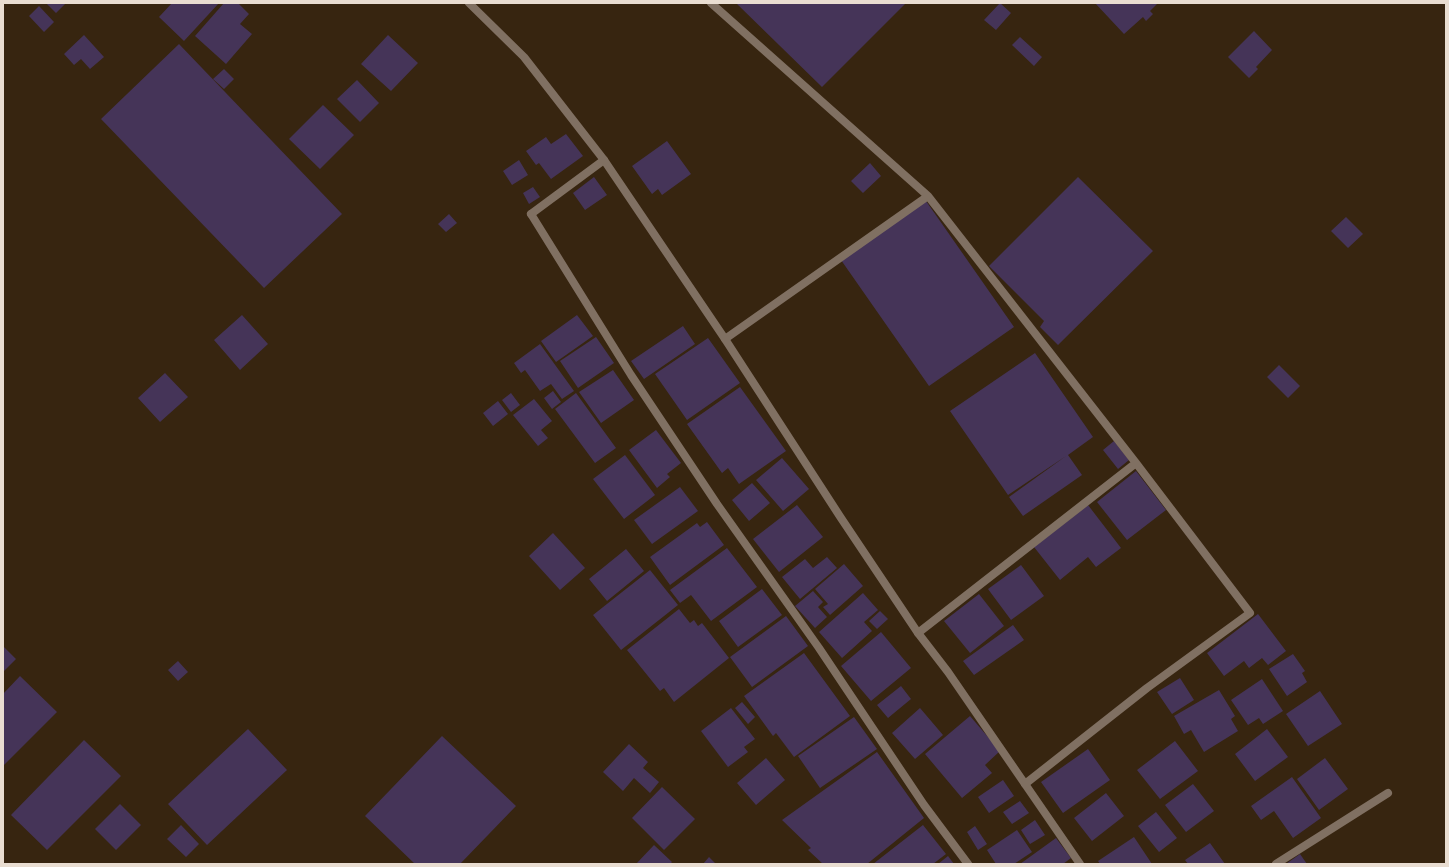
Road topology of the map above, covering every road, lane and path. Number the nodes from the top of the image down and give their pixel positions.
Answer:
1 (469, 3) edge
2 (711, 3) edge
3 (604, 160) junction
4 (928, 196) junction
5 (725, 339) junction
6 (1136, 463) junction
7 (918, 633) junction
8 (1025, 784) junction
9 (1388, 793) dead end
10 (968, 864) edge
11 (1080, 864) edge
12 (1276, 864) edge

1 - 3 street
2 - 4 street
3 - 5 street
3 - 10 street
4 - 5 street
4 - 6 street
5 - 7 street
6 - 7 street
6 - 8 street
7 - 8 street
8 - 11 street
9 - 12 street

